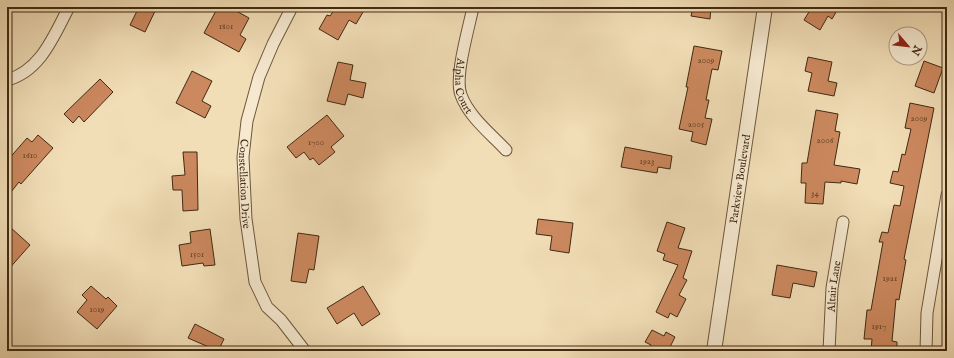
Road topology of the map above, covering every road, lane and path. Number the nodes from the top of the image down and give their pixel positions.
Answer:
1 (69, 7) edge
2 (292, 7) edge
3 (473, 7) edge
4 (765, 7) edge
5 (7, 80) edge
6 (506, 150) dead end
7 (947, 195) edge
8 (843, 222) dead end
9 (306, 351) edge
10 (714, 351) edge
11 (829, 351) edge
12 (926, 351) edge

1 - 5 street
2 - 9 street, Constellation Drive
3 - 6 street, Alpha Court
4 - 10 street, Parkview Boulevard
7 - 12 street
8 - 11 street, Altair Lane

